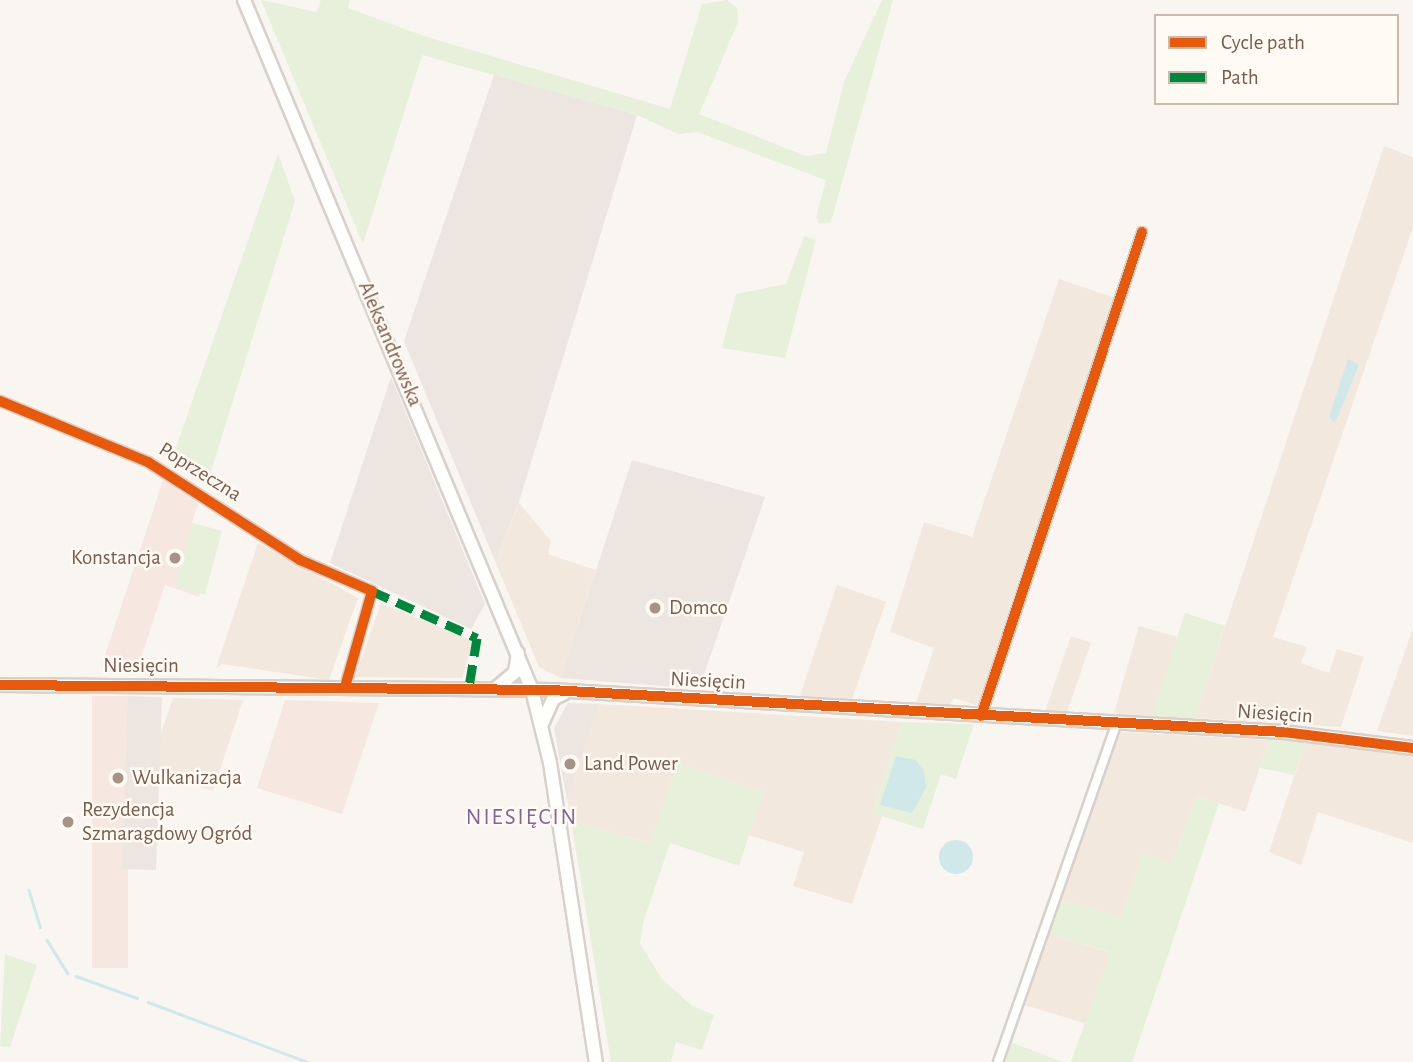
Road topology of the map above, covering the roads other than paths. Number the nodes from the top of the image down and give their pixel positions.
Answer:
1 (244, 0) edge
2 (1142, 232) dead end
3 (0, 401) edge
4 (515, 642) junction
5 (0, 684) edge
6 (345, 687) junction
7 (495, 689) junction
8 (532, 690) junction
9 (569, 692) junction
10 (981, 716) junction
11 (1117, 723) junction
12 (542, 724) junction
13 (1413, 748) edge
14 (596, 1062) edge
15 (998, 1062) edge

1 - 4 street, Aleksandrowska
2 - 10 street
3 - 6 street, Poprzeczna
4 - 7 street
4 - 8 street, Aleksandrowska
5 - 6 street, Niesięcin
6 - 7 street, Niesięcin
7 - 8 street, Niesięcin
8 - 9 street, Niesięcin
8 - 12 street, Aleksandrowska
9 - 10 street, Niesięcin
9 - 12 street
10 - 11 street, Niesięcin
11 - 13 street, Niesięcin
11 - 15 street
12 - 14 street, Aleksandrowska

